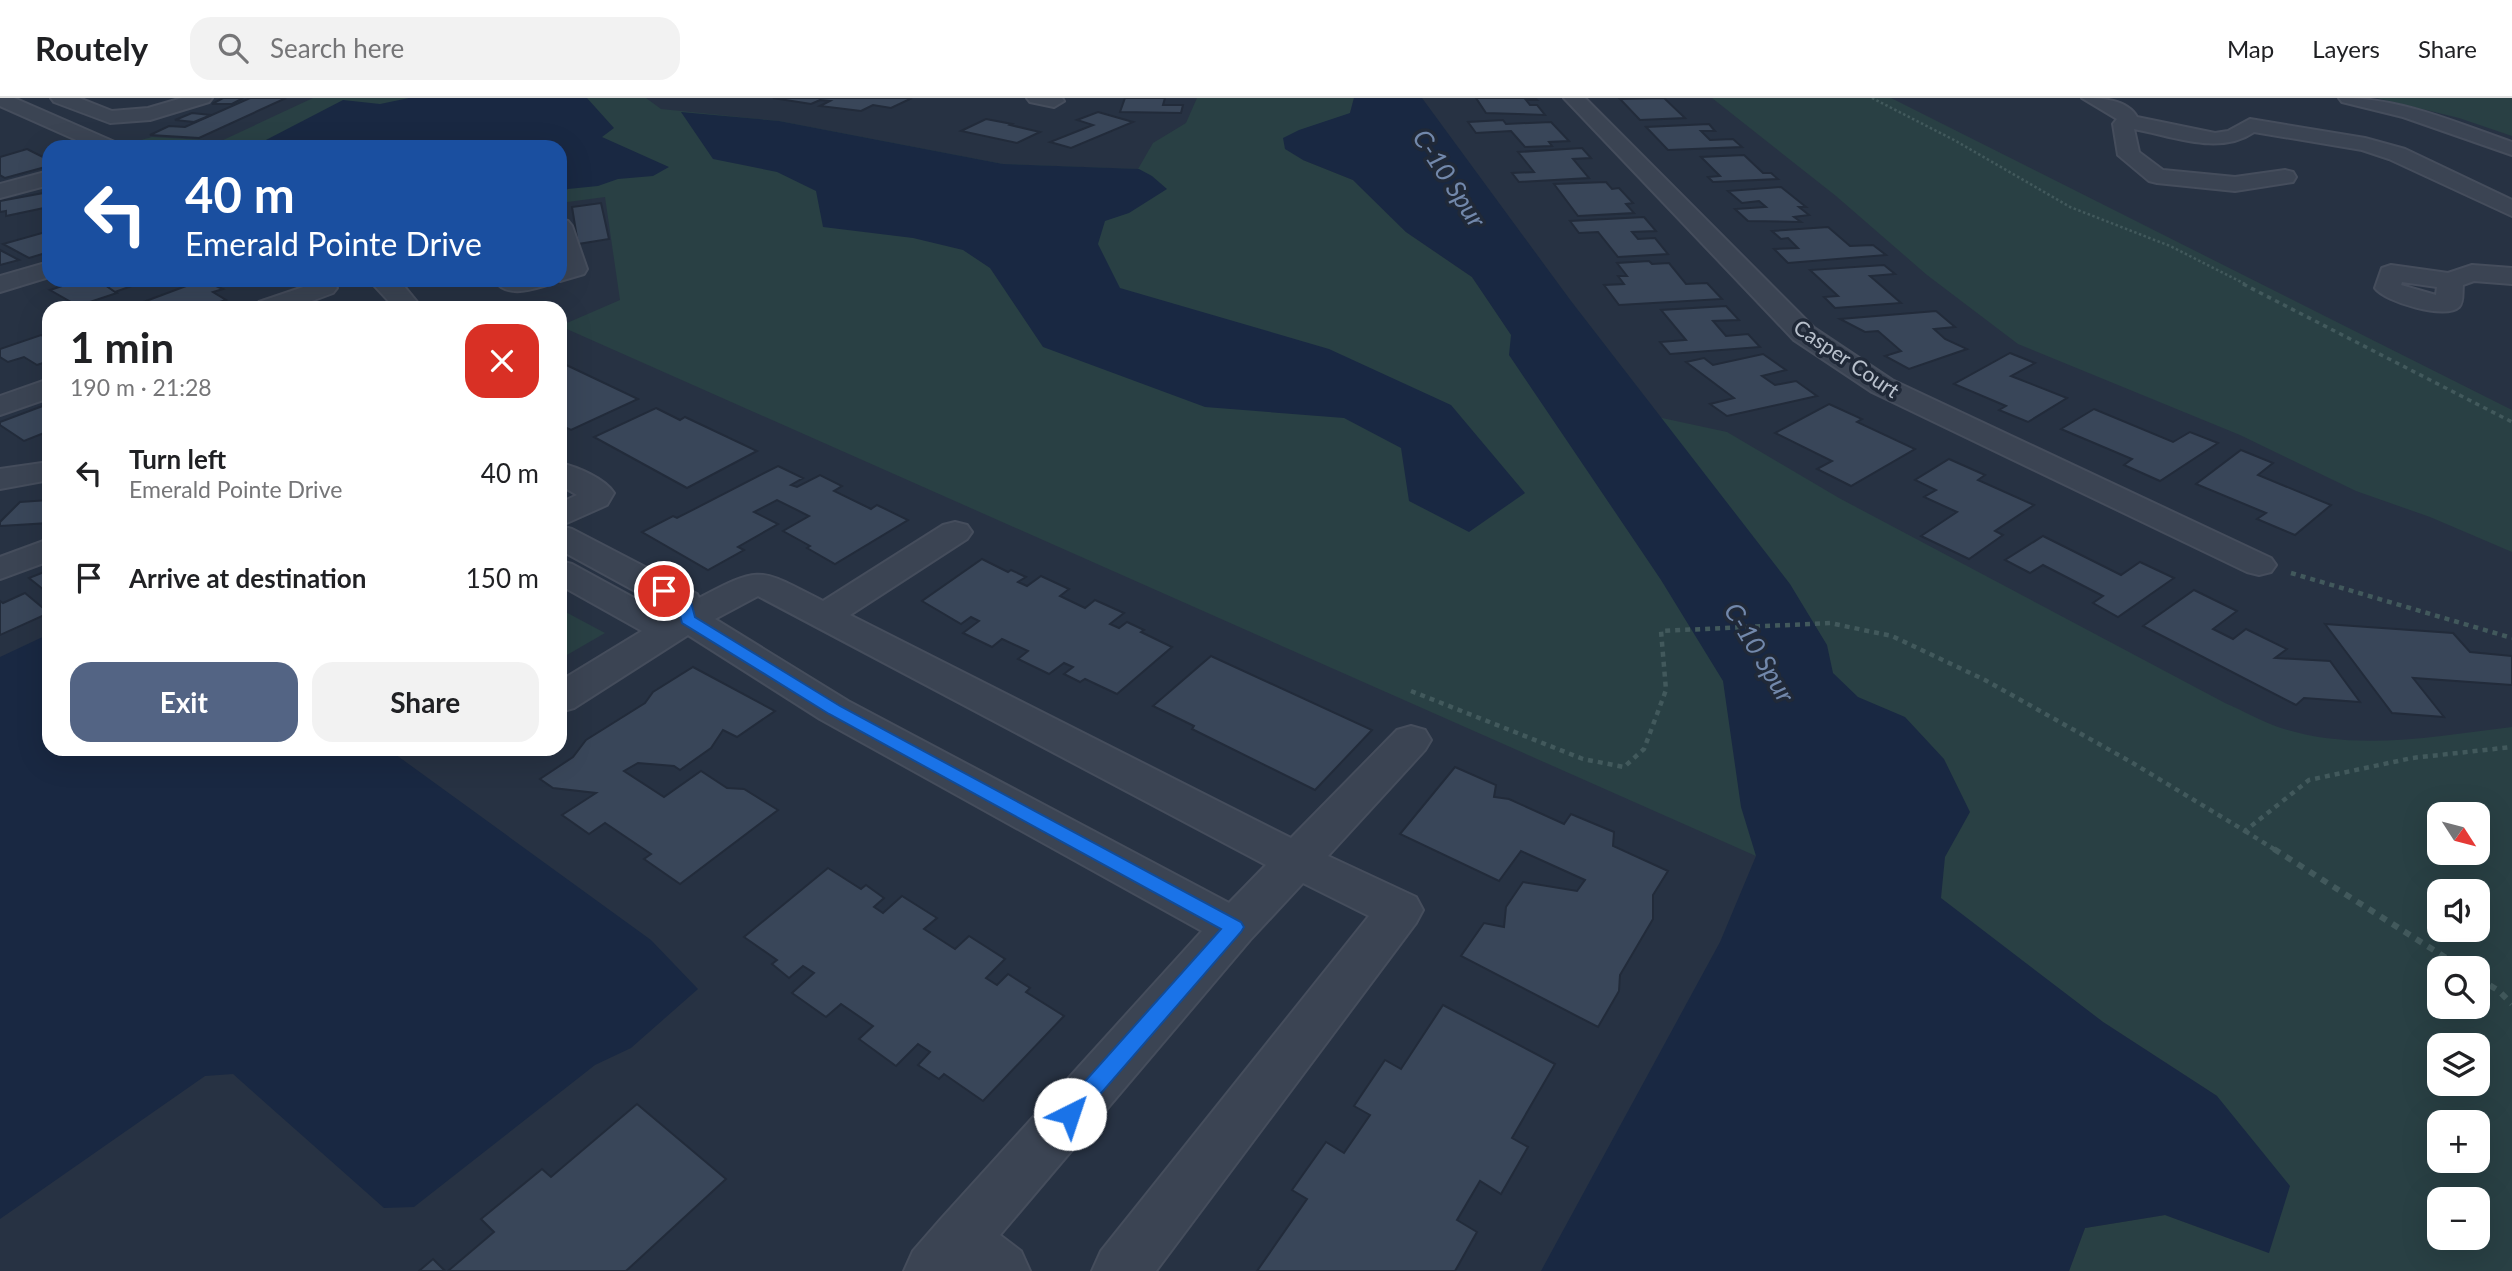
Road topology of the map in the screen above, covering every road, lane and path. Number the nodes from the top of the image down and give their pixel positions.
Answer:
1 (61, 98) edge
2 (202, 98) edge
3 (1574, 98) edge
4 (1872, 98) edge
5 (2092, 98) edge
6 (2349, 98) edge
7 (0, 99) edge
8 (2127, 121) junction
9 (94, 140) edge
10 (2512, 149) edge
11 (2285, 177) dead end
12 (42, 180) edge
13 (0, 191) edge
14 (2512, 209) edge
15 (567, 246) edge
16 (42, 271) edge
17 (567, 271) edge
18 (2512, 276) edge
19 (2450, 281) dead end
20 (0, 284) edge
21 (391, 287) edge
22 (324, 288) dead end
23 (288, 301) edge
24 (403, 301) edge
25 (42, 391) edge
26 (0, 406) edge
27 (2512, 422) edge
28 (42, 472) edge
29 (567, 476) edge
30 (0, 479) edge
31 (567, 512) edge
32 (956, 532) dead end
33 (567, 540) edge
34 (42, 551) edge
35 (2259, 565) joint
36 (0, 569) edge
37 (567, 575) edge
38 (824, 616) junction
39 (688, 619) junction
40 (2512, 638) edge
41 (1410, 691) dead end
42 (567, 695) edge
43 (1411, 740) dead end
44 (2512, 747) edge
45 (2245, 831) junction
46 (1295, 860) junction
47 (1234, 927) junction
48 (2443, 956) edge
49 (2490, 985) edge
50 (2512, 1004) edge
51 (965, 1260) edge
52 (1121, 1271) edge

1 - 2 street
3 - 35 street, Casper Court
4 - 27 path
5 - 8 street
6 - 10 street
7 - 9 street
8 - 11 street
8 - 14 street
12 - 13 street
15 - 17 street
16 - 20 street
18 - 19 street
21 - 24 street
22 - 23 street
25 - 26 street
28 - 30 street
29 - 31 street
32 - 38 street
33 - 39 street
34 - 36 street
35 - 40 path
37 - 39 street
38 - 39 street
38 - 46 street
39 - 42 street
39 - 47 street
41 - 45 path
43 - 46 street
44 - 45 path
45 - 48 path
46 - 47 street
46 - 52 street
47 - 51 street
49 - 50 path

